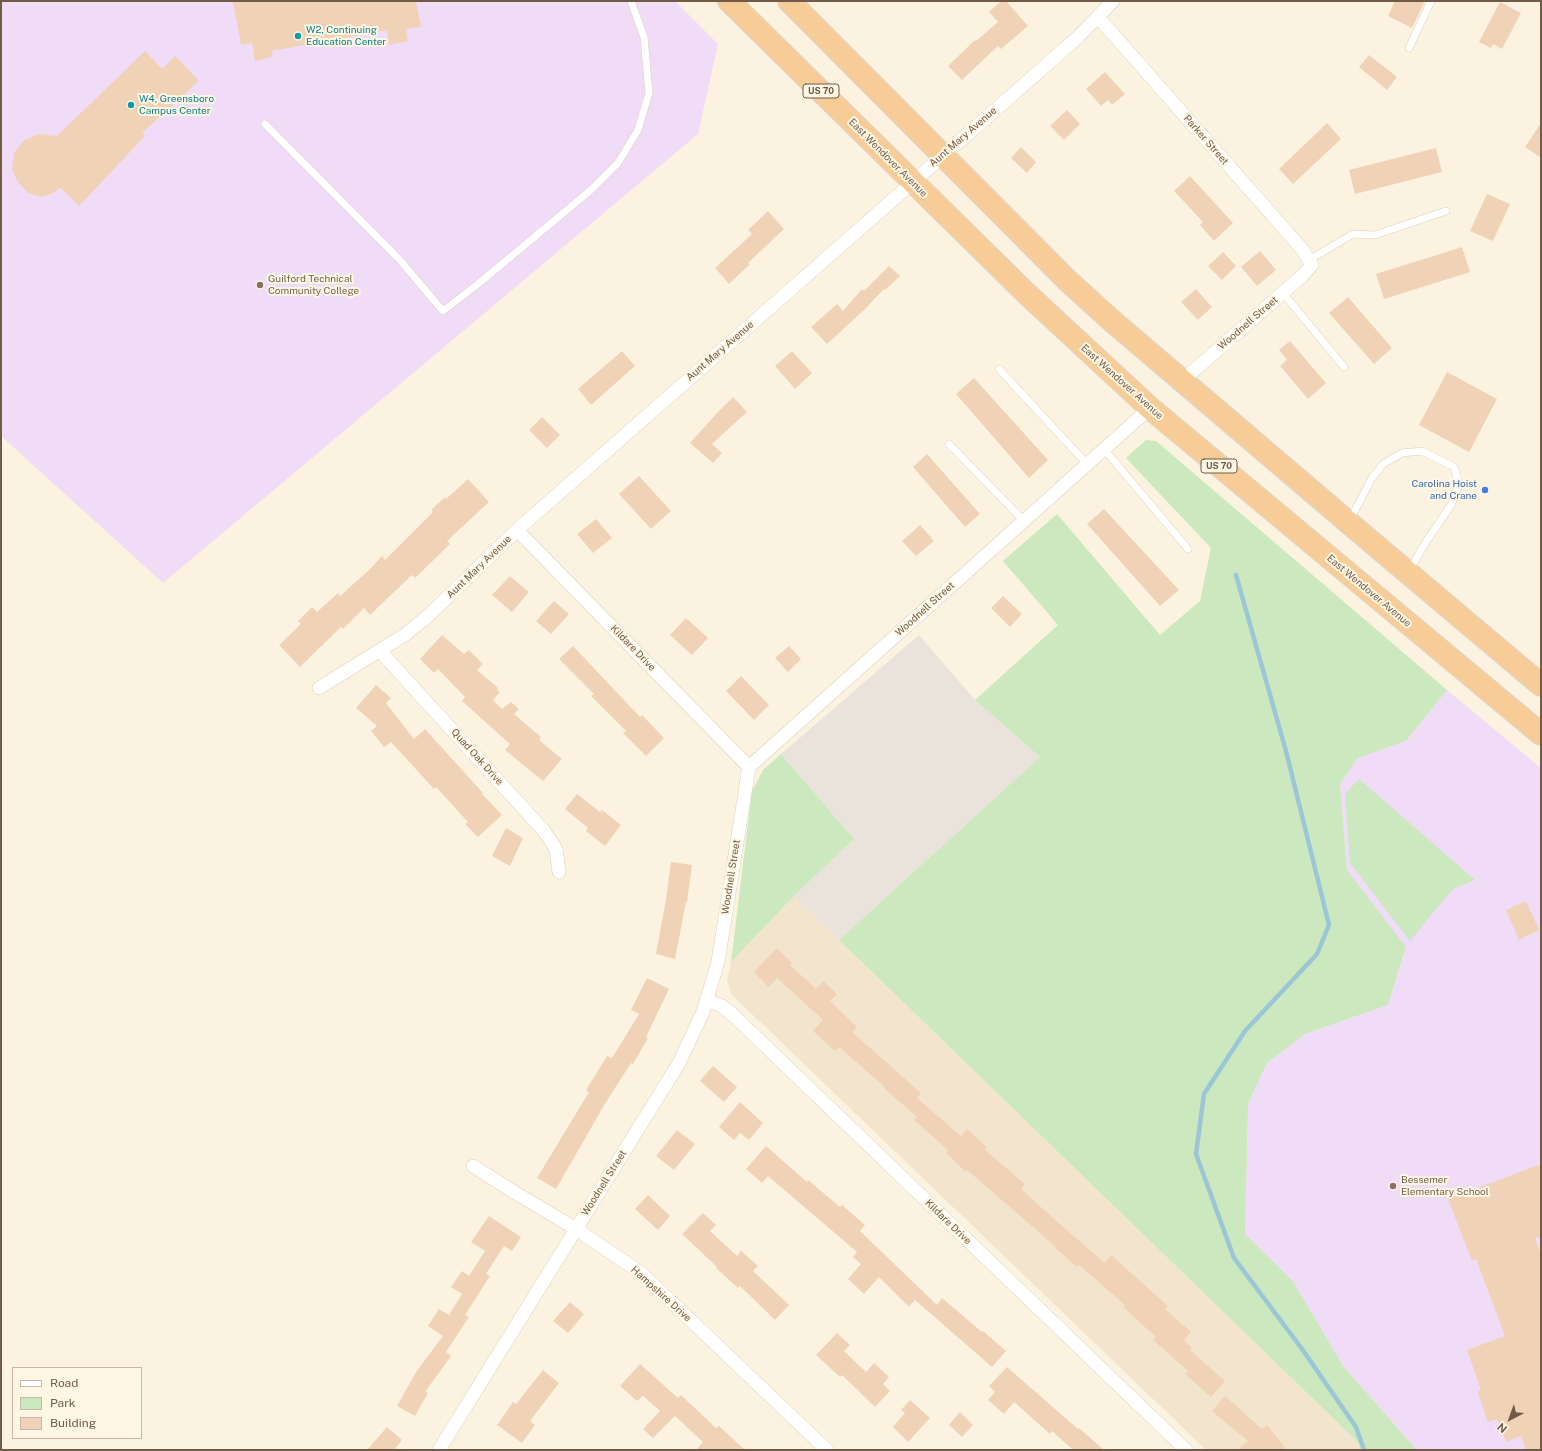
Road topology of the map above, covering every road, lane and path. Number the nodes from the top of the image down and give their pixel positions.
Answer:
1 (631, 1) edge
2 (729, 1) edge
3 (789, 1) edge
4 (1113, 1) edge
5 (1431, 1) edge
6 (1098, 17) junction
7 (1409, 48) dead end
8 (265, 124) dead end
9 (942, 155) junction
10 (912, 182) junction
11 (1446, 211) dead end
12 (1311, 262) junction
13 (1283, 293) junction
14 (1344, 368) dead end
15 (999, 369) dead end
16 (1182, 381) junction
17 (1150, 408) junction
18 (949, 444) dead end
19 (1104, 449) junction
20 (1087, 464) junction
21 (1024, 521) junction
22 (1348, 523) junction
23 (517, 530) junction
24 (1188, 549) dead end
25 (1408, 573) junction
26 (380, 651) junction
27 (1541, 685) edge
28 (319, 688) dead end
29 (1541, 734) edge
30 (749, 767) junction
31 (559, 872) dead end
32 (706, 1000) junction
33 (473, 1166) dead end
34 (576, 1229) junction
35 (439, 1450) edge
36 (827, 1450) edge
37 (1186, 1450) edge

1 - 8 lane
2 - 10 highway, East Wendover Avenue / US 70
3 - 9 highway
4 - 6 street, Aunt Mary Avenue
5 - 7 lane
6 - 9 street, Aunt Mary Avenue
6 - 12 street, Parker Street
9 - 10 street, Aunt Mary Avenue
9 - 16 highway
10 - 17 highway, East Wendover Avenue / US 70
10 - 23 street, Aunt Mary Avenue
11 - 12 lane
12 - 13 street, Woodnell Street
13 - 14 lane
13 - 16 street, Woodnell Street
15 - 20 lane
16 - 22 highway
17 - 19 street, Woodnell Street
17 - 29 highway, East Wendover Avenue / US 70
18 - 21 lane
19 - 20 street, Woodnell Street
19 - 24 lane
20 - 21 street, Woodnell Street
21 - 30 street, Woodnell Street
22 - 25 highway
22 - 25 lane
23 - 26 street, Aunt Mary Avenue
23 - 30 street, Kildare Drive
25 - 27 highway
26 - 28 street, Aunt Mary Avenue
26 - 31 street, Quad Oak Drive
30 - 32 street, Woodnell Street
32 - 34 street, Woodnell Street
32 - 37 street, Kildare Drive
33 - 34 street, Hampshire Drive
34 - 35 street, Woodnell Street
34 - 36 street, Hampshire Drive

